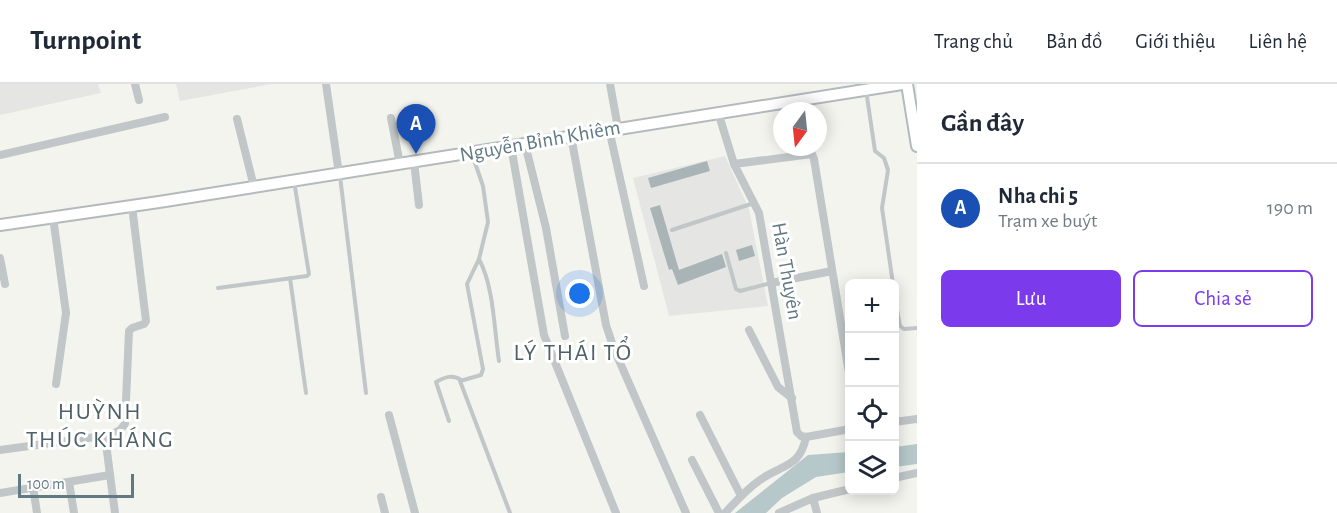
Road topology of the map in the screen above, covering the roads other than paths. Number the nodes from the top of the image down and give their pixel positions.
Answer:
1 (135, 84) edge
2 (326, 84) edge
3 (610, 84) edge
4 (902, 84) edge
5 (907, 84) edge
6 (834, 89) edge
7 (866, 90) junction
8 (139, 100) dead end
9 (718, 112) junction
10 (165, 117) dead end
11 (391, 118) dead end
12 (237, 119) dead end
13 (614, 129) junction
14 (571, 136) junction
15 (525, 144) junction
16 (511, 146) junction
17 (917, 146) edge
18 (472, 153) junction
19 (0, 155) edge
20 (414, 162) junction
21 (400, 164) junction
22 (734, 164) junction
23 (339, 174) junction
24 (294, 181) junction
25 (254, 187) junction
26 (755, 203) junction
27 (419, 205) dead end
28 (132, 206) junction
29 (53, 217) junction
30 (0, 225) edge
31 (672, 230) dead end
32 (726, 253) dead end
33 (0, 258) edge
34 (479, 259) junction
35 (832, 271) junction
36 (290, 278) junction
37 (892, 279) edge
38 (771, 282) junction
39 (5, 284) dead end
40 (644, 286) dead end
41 (218, 288) dead end
42 (899, 320) edge
43 (917, 328) edge
44 (748, 330) dead end
45 (565, 336) dead end
46 (845, 354) edge
47 (499, 361) dead end
48 (461, 380) junction
49 (56, 384) dead end
50 (306, 393) dead end
51 (366, 393) dead end
52 (792, 398) junction
53 (389, 415) dead end
54 (700, 415) dead end
55 (917, 419) edge
56 (449, 421) dead end
57 (899, 421) edge
58 (845, 430) edge
59 (105, 436) junction
60 (806, 437) junction
61 (0, 450) edge
62 (692, 460) dead end
63 (917, 473) edge
64 (110, 476) junction
65 (899, 477) edge
66 (69, 482) junction
67 (33, 487) junction
68 (845, 490) edge
69 (0, 493) edge
70 (741, 496) junction
71 (381, 497) dead end
72 (813, 498) junction
73 (37, 513) edge
74 (74, 513) edge
75 (115, 513) edge
76 (385, 513) edge
77 (415, 513) edge
78 (510, 513) edge
79 (616, 513) edge
80 (686, 513) edge
81 (718, 513) edge
82 (725, 513) edge
83 (780, 513) edge
84 (817, 513) edge

1 - 8 street
2 - 23 street
3 - 13 street
4 - 7 main road, Nguyễn Bỉnh Khiêm
5 - 17 main road
6 - 7 main road, Nguyễn Bỉnh Khiêm
6 - 9 main road, Nguyễn Bỉnh Khiêm
7 - 37 lane
9 - 13 main road, Nguyễn Bỉnh Khiêm
9 - 22 street, Hàn Thuyên
10 - 19 street
11 - 21 street
12 - 25 street
13 - 14 main road, Nguyễn Bỉnh Khiêm
13 - 40 street
14 - 15 main road, Nguyễn Bỉnh Khiêm
14 - 80 street
15 - 16 main road, Nguyễn Bỉnh Khiêm
15 - 45 street
16 - 18 main road, Nguyễn Bỉnh Khiêm
16 - 79 street
18 - 20 main road, Nguyễn Bỉnh Khiêm
18 - 34 lane
20 - 21 main road, Nguyễn Bỉnh Khiêm
20 - 27 street
21 - 23 main road, Nguyễn Bỉnh Khiêm
22 - 26 street, Hàn Thuyên
22 - 35 street
23 - 24 main road, Nguyễn Bỉnh Khiêm
23 - 51 lane
24 - 25 main road, Nguyễn Bỉnh Khiêm
24 - 36 lane
25 - 28 main road, Nguyễn Bỉnh Khiêm
26 - 31 lane
26 - 38 street, Hàn Thuyên
28 - 29 main road, Nguyễn Bỉnh Khiêm
28 - 59 street
29 - 30 main road, Nguyễn Bỉnh Khiêm
29 - 49 street
32 - 38 lane
33 - 39 street
34 - 47 lane
34 - 48 lane
35 - 38 street
35 - 46 street
36 - 41 lane
36 - 50 lane
38 - 52 street, Hàn Thuyên
42 - 43 lane
44 - 52 street
48 - 56 lane
48 - 78 lane
52 - 60 street, Hàn Thuyên
53 - 77 street
54 - 70 street
55 - 57 street
58 - 60 street
59 - 61 street
59 - 64 street
60 - 70 street
62 - 81 street
63 - 65 street
64 - 66 street
64 - 75 street
66 - 67 street
66 - 74 street
67 - 69 street
67 - 73 street
68 - 72 street
70 - 82 street
71 - 76 street
72 - 83 street
72 - 84 street

